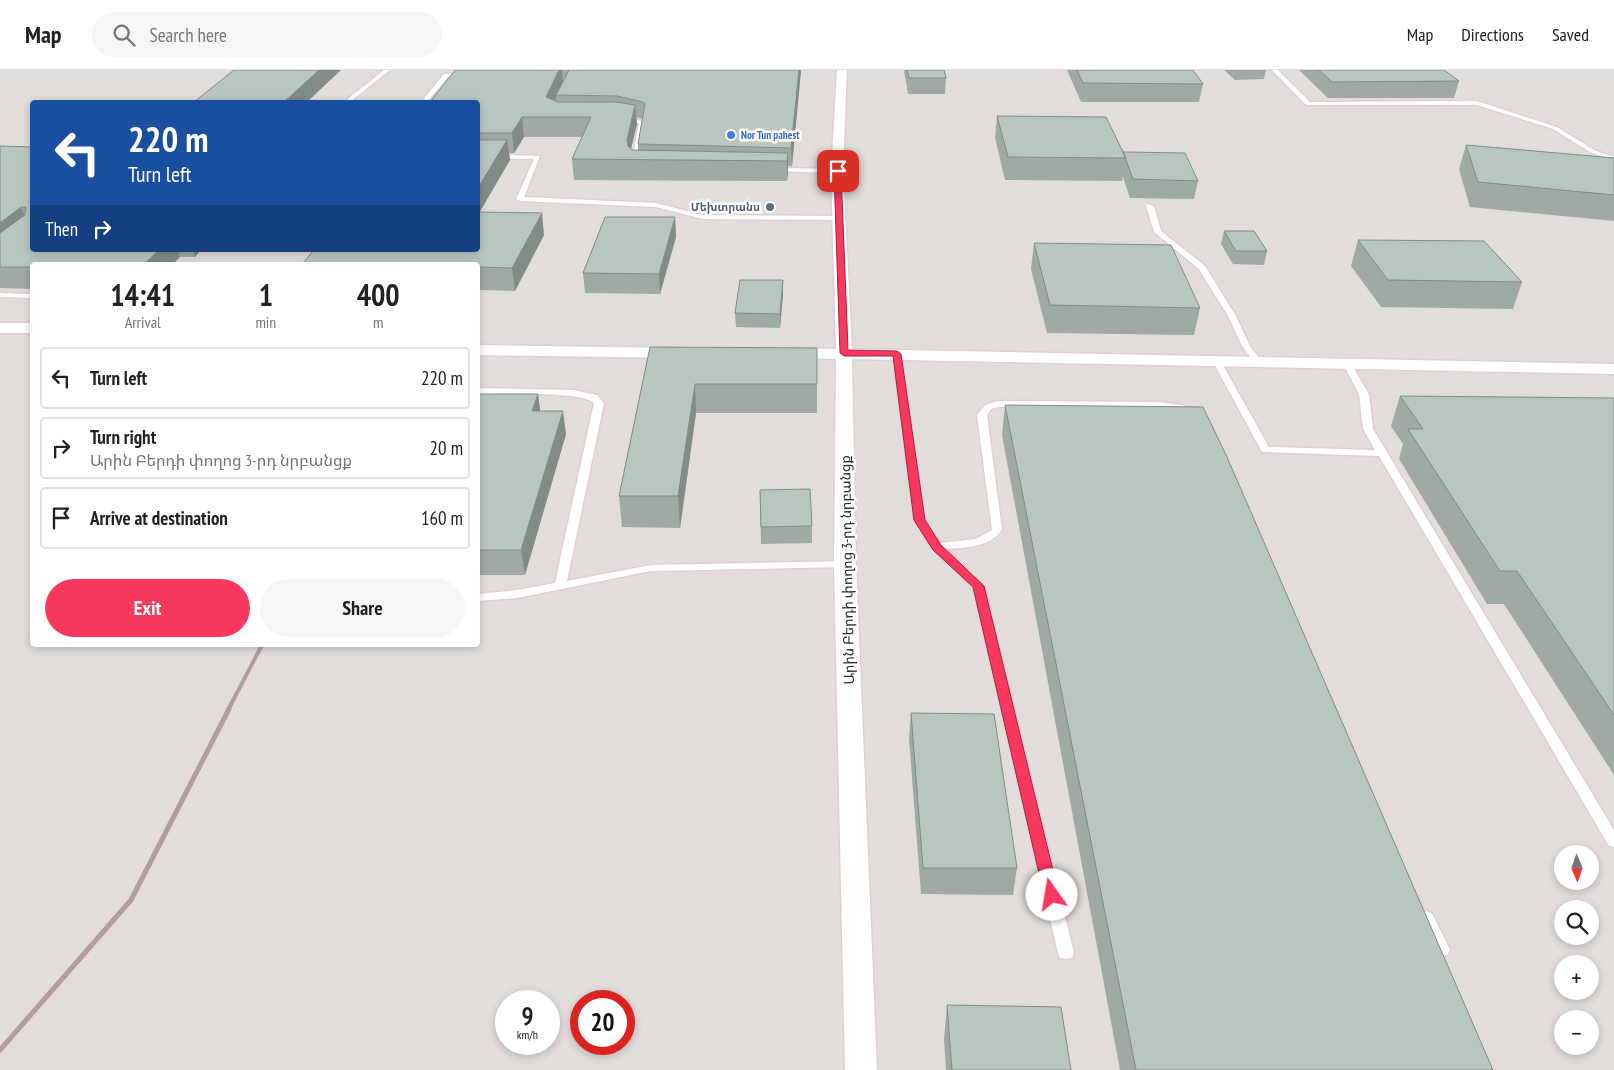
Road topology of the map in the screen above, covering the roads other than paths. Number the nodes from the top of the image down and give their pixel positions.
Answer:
1 (387, 70) edge
2 (842, 70) edge
3 (1275, 70) edge
4 (475, 75) edge
5 (350, 100) edge
6 (426, 100) edge
7 (618, 117) edge
8 (480, 156) edge
9 (1614, 159) edge
10 (641, 167) edge
11 (770, 170) edge
12 (838, 171) junction
13 (1150, 206) dead end
14 (839, 218) junction
15 (0, 295) edge
16 (30, 296) edge
17 (0, 328) edge
18 (30, 328) edge
19 (480, 350) edge
20 (690, 353) edge
21 (776, 353) edge
22 (844, 353) junction
23 (897, 354) junction
24 (1217, 362) junction
25 (1259, 362) junction
26 (1347, 364) junction
27 (1614, 369) edge
28 (480, 391) edge
29 (1197, 422) edge
30 (1382, 452) junction
31 (937, 547) junction
32 (845, 564) junction
33 (560, 586) junction
34 (480, 598) edge
35 (1614, 842) edge
36 (1421, 905) edge
37 (1442, 950) edge
38 (1066, 953) dead end
39 (861, 1070) edge

1 - 5 lane
2 - 12 street, Արին Բերդի փողոց 3-րդ նրբանցք
3 - 9 lane
4 - 6 lane
7 - 10 lane
8 - 14 lane
11 - 12 lane
12 - 14 street, Արին Բերդի փողոց 3-րդ նրբանցք
13 - 25 lane
14 - 22 street, Արին Բերդի փողոց 3-րդ նրբանցք
15 - 16 lane
17 - 18 street
19 - 20 street
21 - 22 street
22 - 23 street
22 - 32 street, Արին Բերդի փողոց 3-րդ նրբանցք
23 - 24 street
23 - 31 lane
24 - 25 street
24 - 30 lane
25 - 26 street
26 - 27 street
26 - 30 lane
28 - 33 lane
29 - 31 lane
30 - 35 lane
31 - 38 lane
32 - 33 lane
32 - 39 street, Արին Բերդի փողոց 3-րդ նրբանցք
33 - 34 lane
36 - 37 lane

